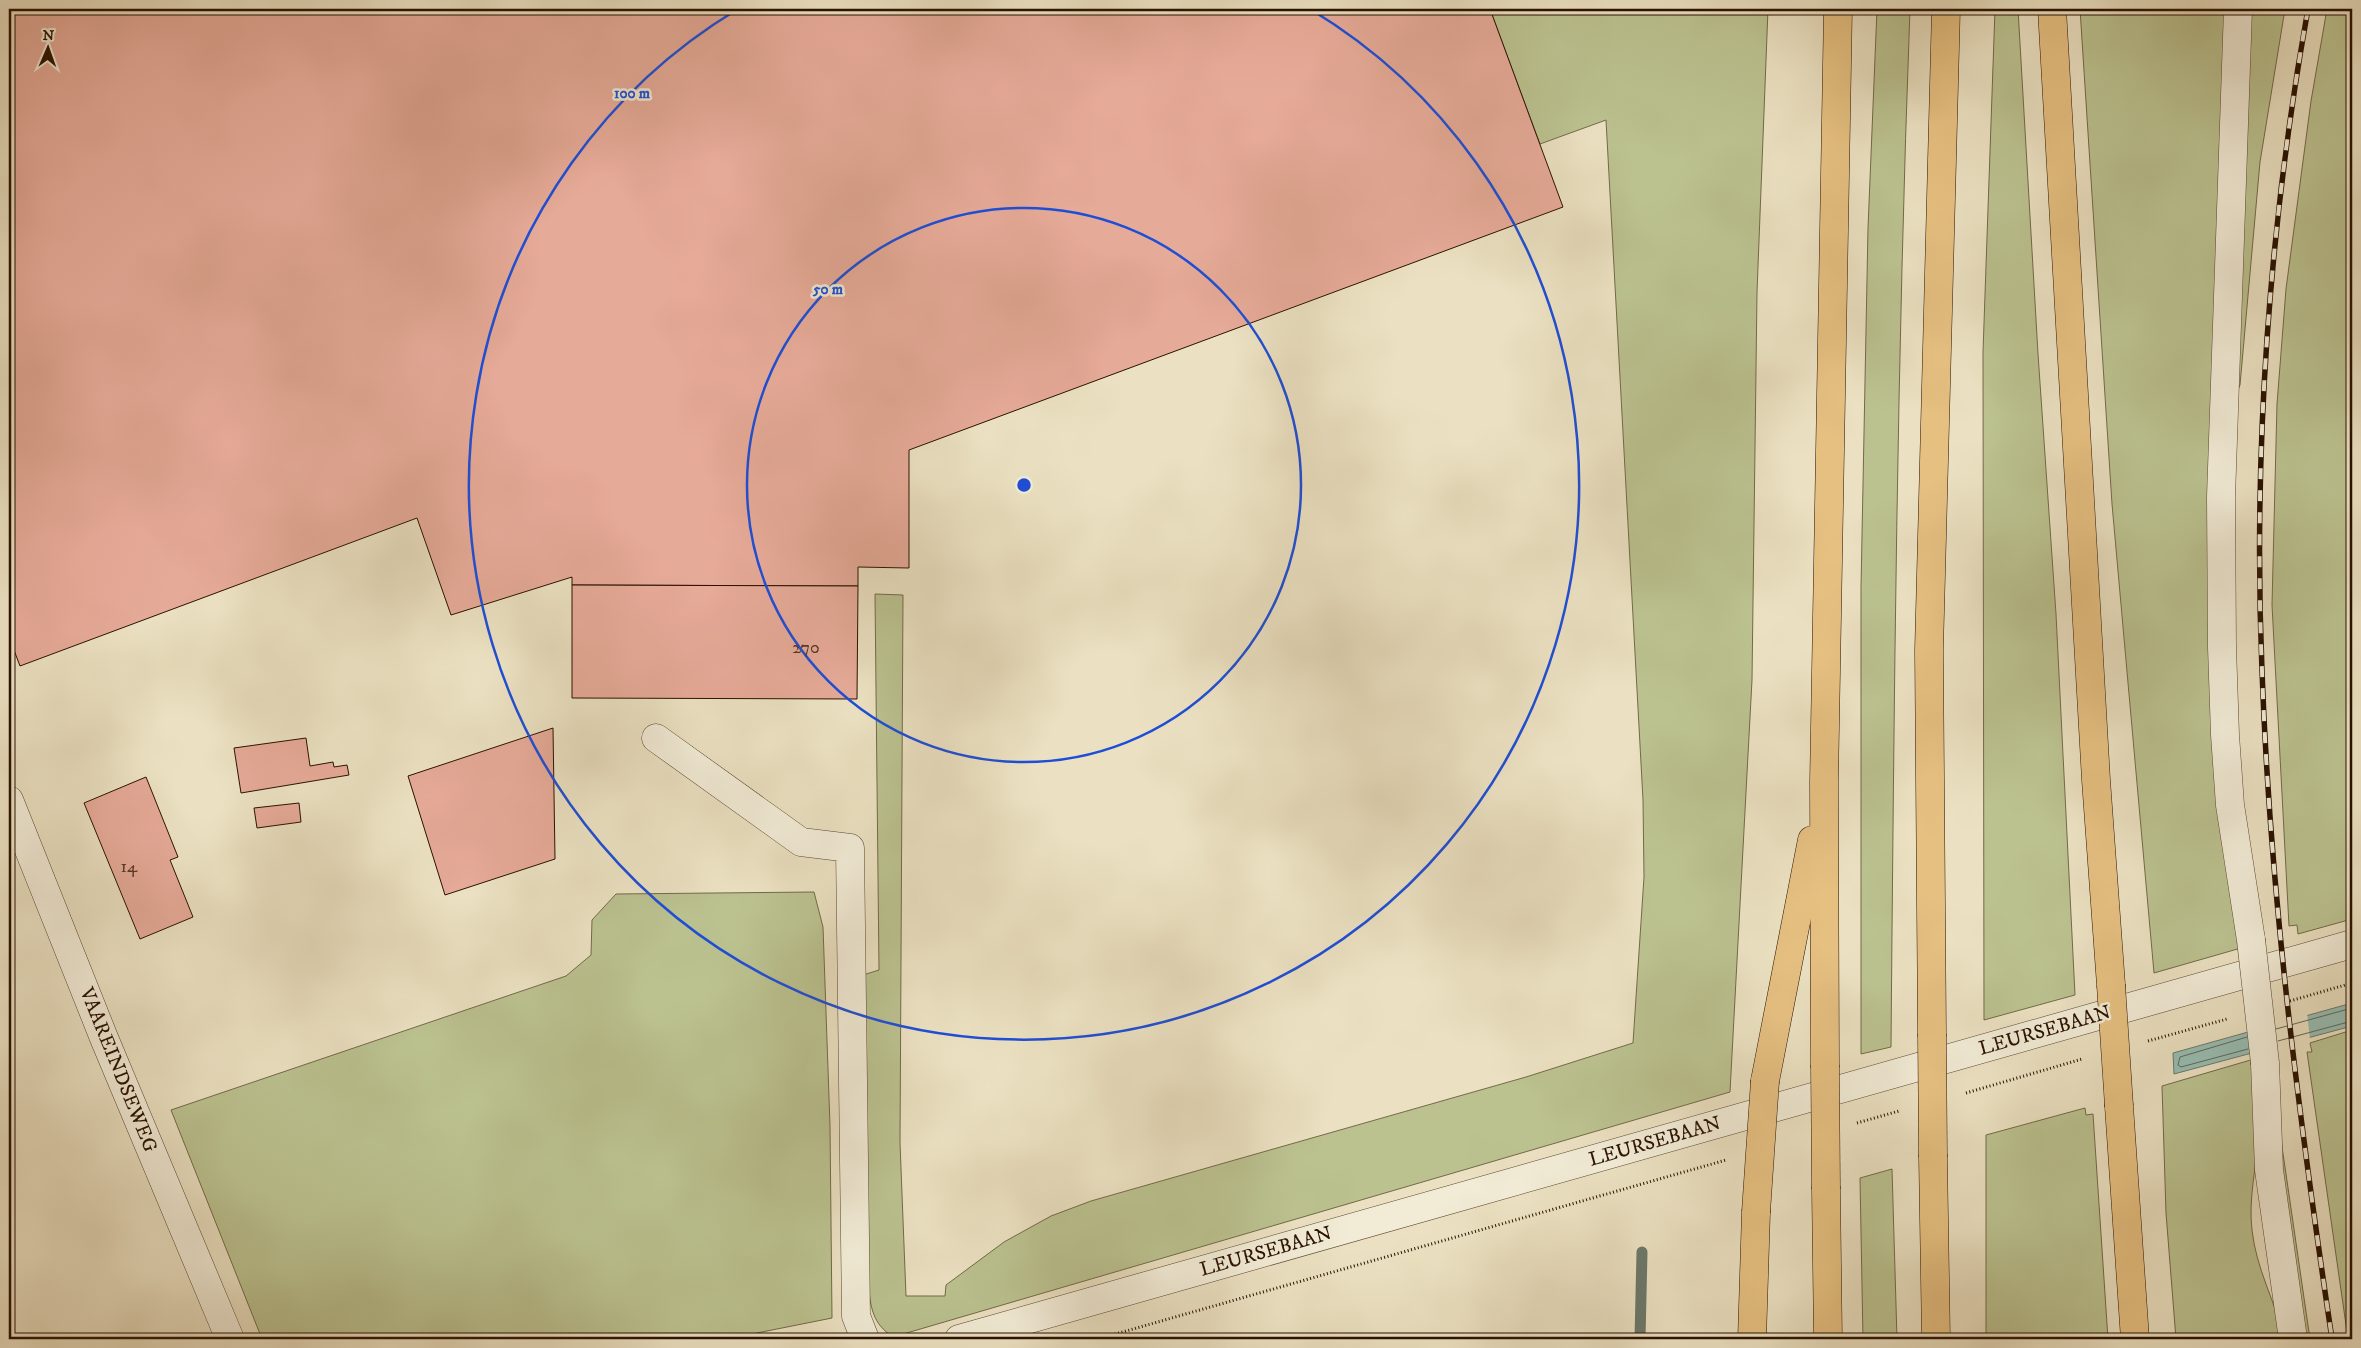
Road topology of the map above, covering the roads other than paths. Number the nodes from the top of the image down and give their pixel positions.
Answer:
1 (1838, 9) edge
2 (1946, 9) edge
3 (2052, 9) edge
4 (2238, 9) edge
5 (656, 738) dead end
6 (1824, 782) junction
7 (9, 800) edge
8 (2352, 944) edge
9 (230, 1339) edge
10 (865, 1339) edge
11 (959, 1339) edge
12 (1752, 1339) edge
13 (1828, 1339) edge
14 (1936, 1339) edge
15 (2135, 1339) edge
16 (2293, 1339) edge

1 - 6 highway
2 - 14 highway, bridge
3 - 15 highway, bridge
4 - 16 street, bridge
5 - 10 street
6 - 12 highway, bridge
6 - 13 highway, bridge
7 - 9 street, VAAREINDSEWEG
8 - 11 street, LEURSEBAAN

